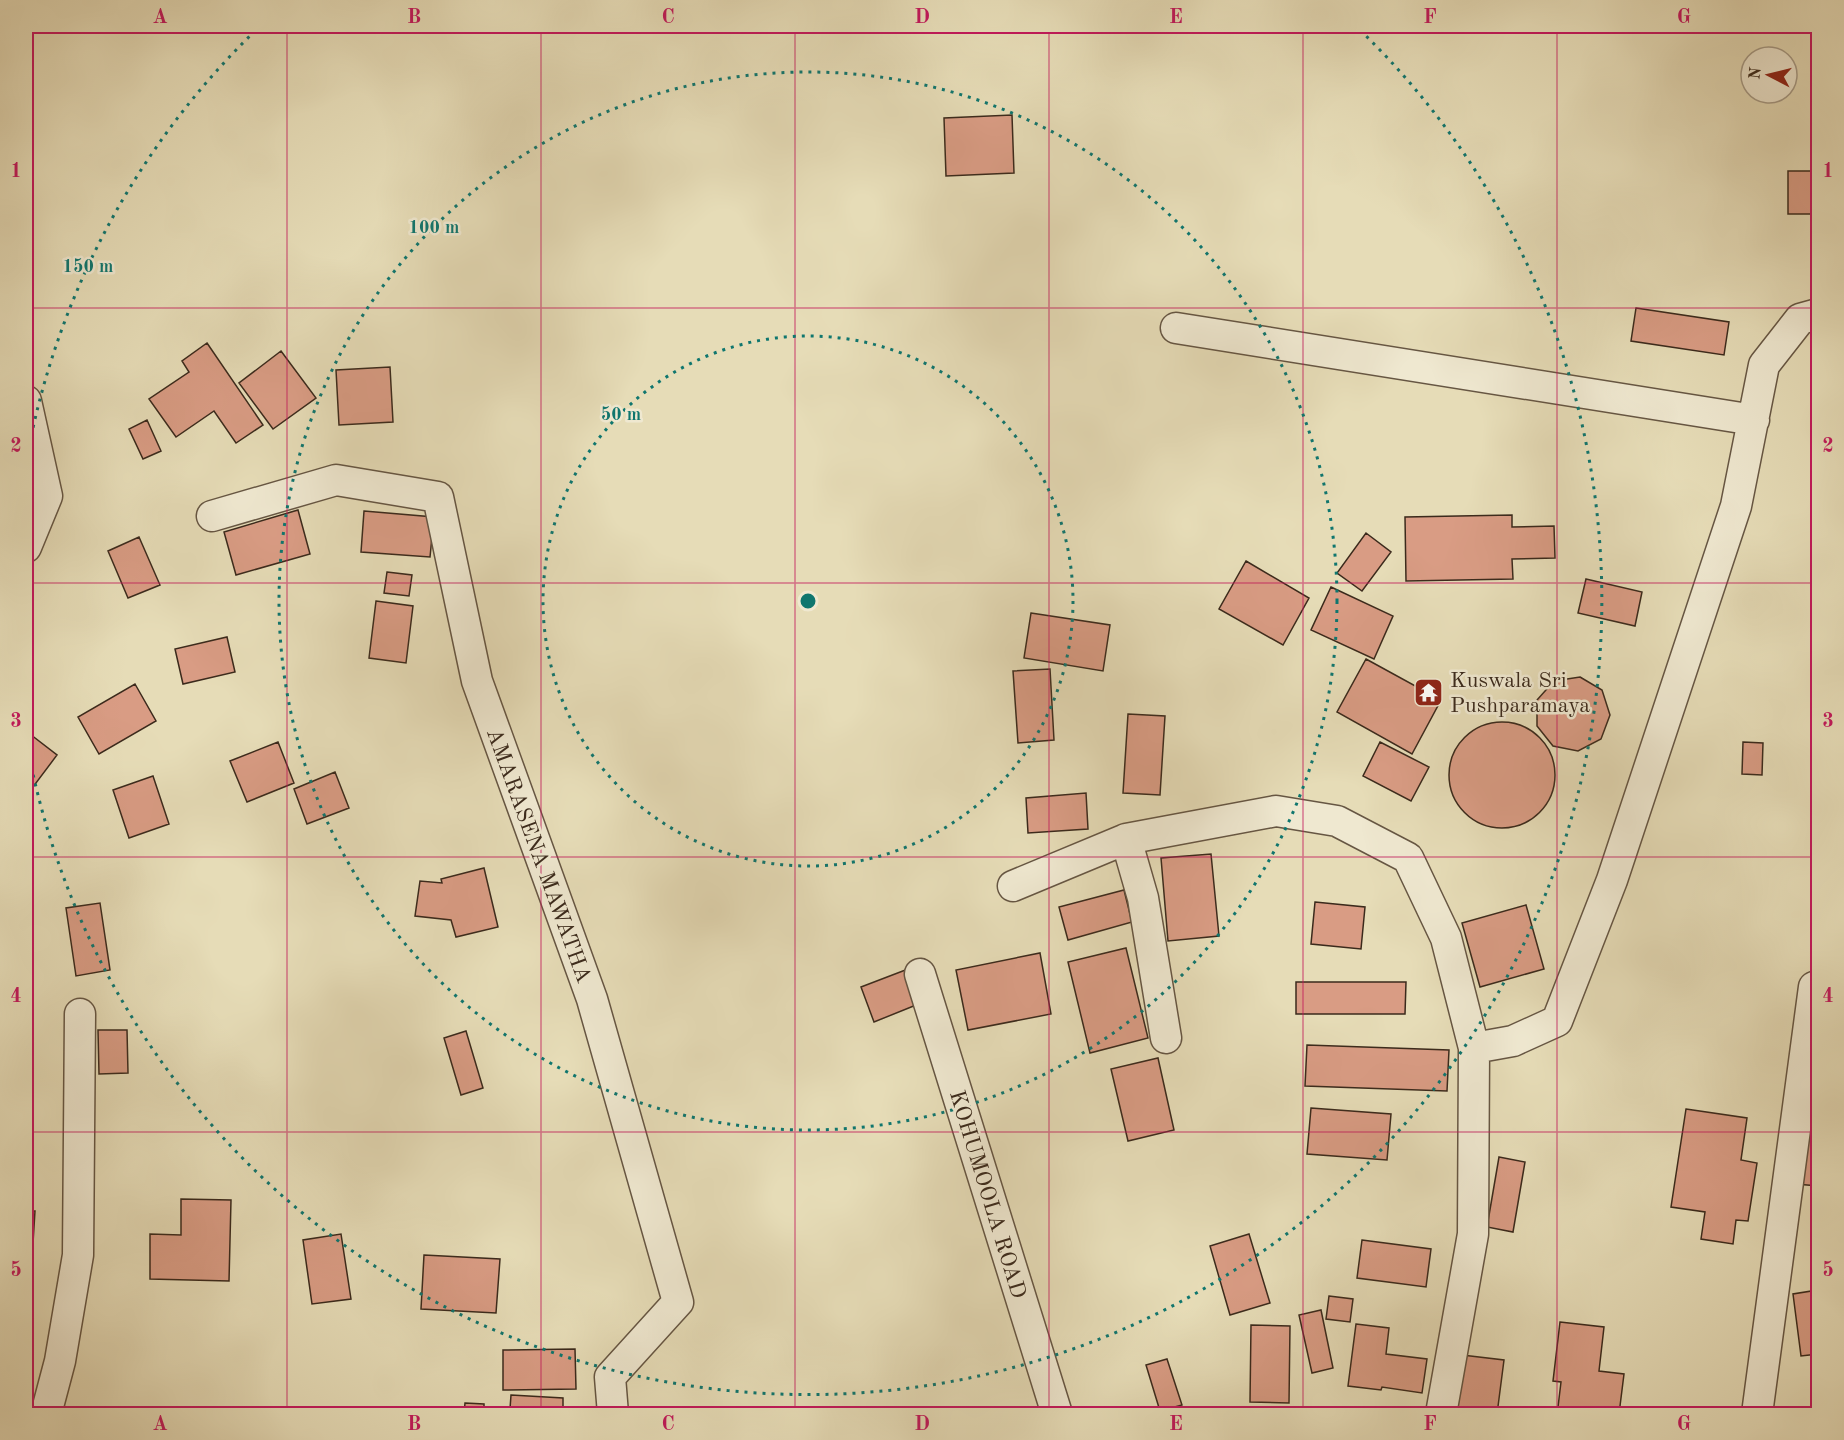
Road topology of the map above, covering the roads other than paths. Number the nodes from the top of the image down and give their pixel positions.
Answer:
1 (1818, 314) edge
2 (1176, 328) dead end
3 (26, 401) edge
4 (1754, 420) junction
5 (212, 516) dead end
6 (26, 547) edge
7 (1126, 839) junction
8 (1014, 886) dead end
9 (920, 974) dead end
10 (1814, 987) dead end
11 (80, 1014) dead end
12 (1166, 1038) dead end
13 (1474, 1048) junction
14 (46, 1414) edge
15 (613, 1414) edge
16 (1057, 1414) edge
17 (1441, 1414) edge
18 (1757, 1414) edge

1 - 4 street
2 - 4 street
3 - 6 street
4 - 13 street
5 - 15 street, AMARASENA MAWATHA
7 - 8 street
7 - 12 street
7 - 13 street
9 - 16 street, KOHUMOOLA ROAD
10 - 18 street
11 - 14 street
13 - 17 street

